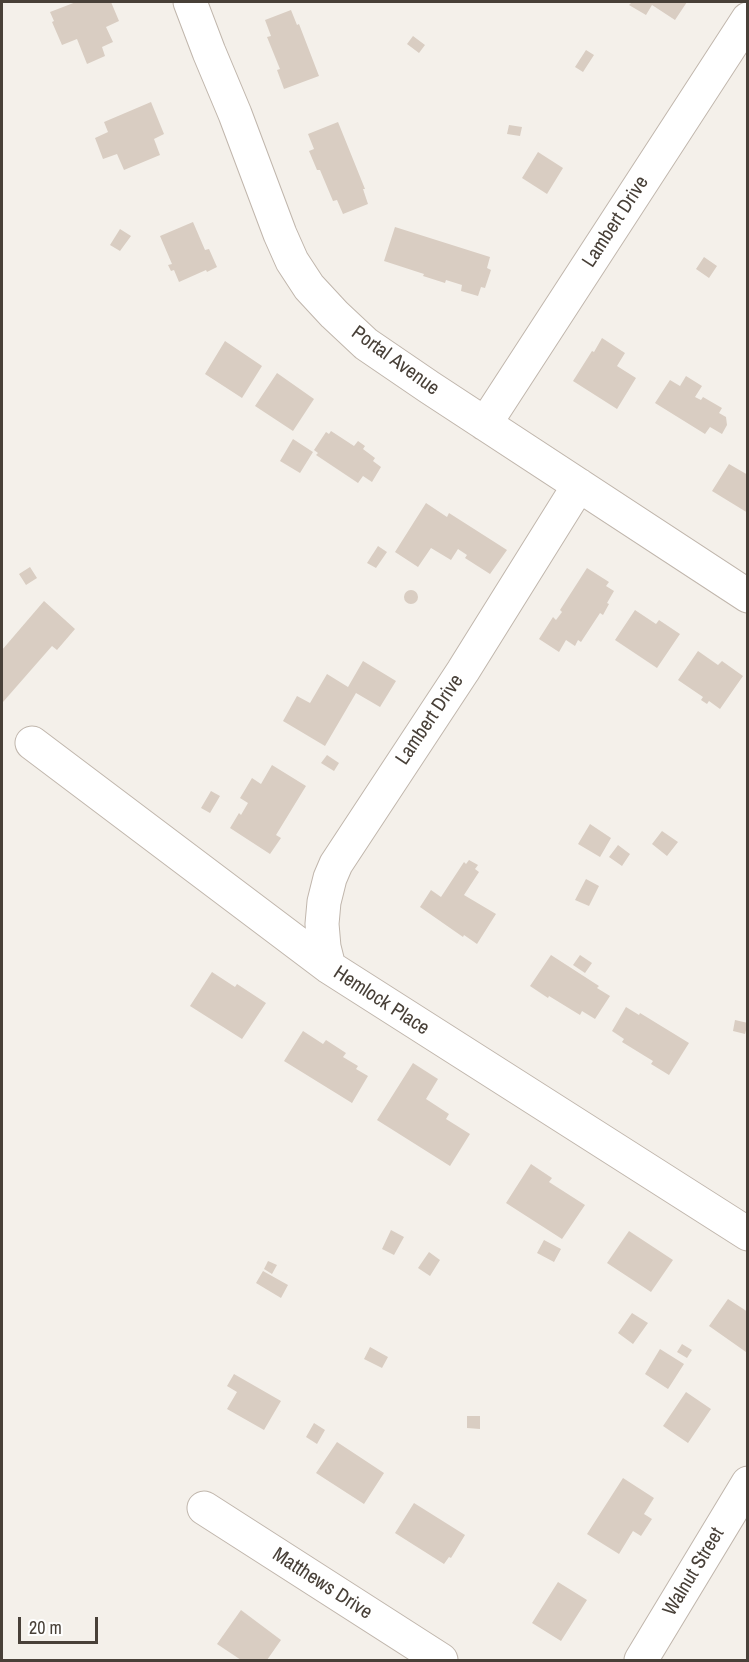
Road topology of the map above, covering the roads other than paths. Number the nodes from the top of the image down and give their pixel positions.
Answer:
1 (190, 2) edge
2 (747, 19) edge
3 (485, 424) junction
4 (579, 485) junction
5 (747, 596) edge
6 (32, 743) dead end
7 (329, 967) junction
8 (747, 1234) edge
9 (747, 1483) edge
10 (204, 1508) dead end
11 (441, 1660) edge
12 (641, 1660) edge

1 - 3 street, Portal Avenue
2 - 3 street, Lambert Drive
3 - 4 street, Portal Avenue
4 - 5 street, Portal Avenue
4 - 7 street, Lambert Drive
6 - 7 street, Hemlock Place
7 - 8 street, Hemlock Place
9 - 12 street, Walnut Street
10 - 11 street, Matthews Drive

